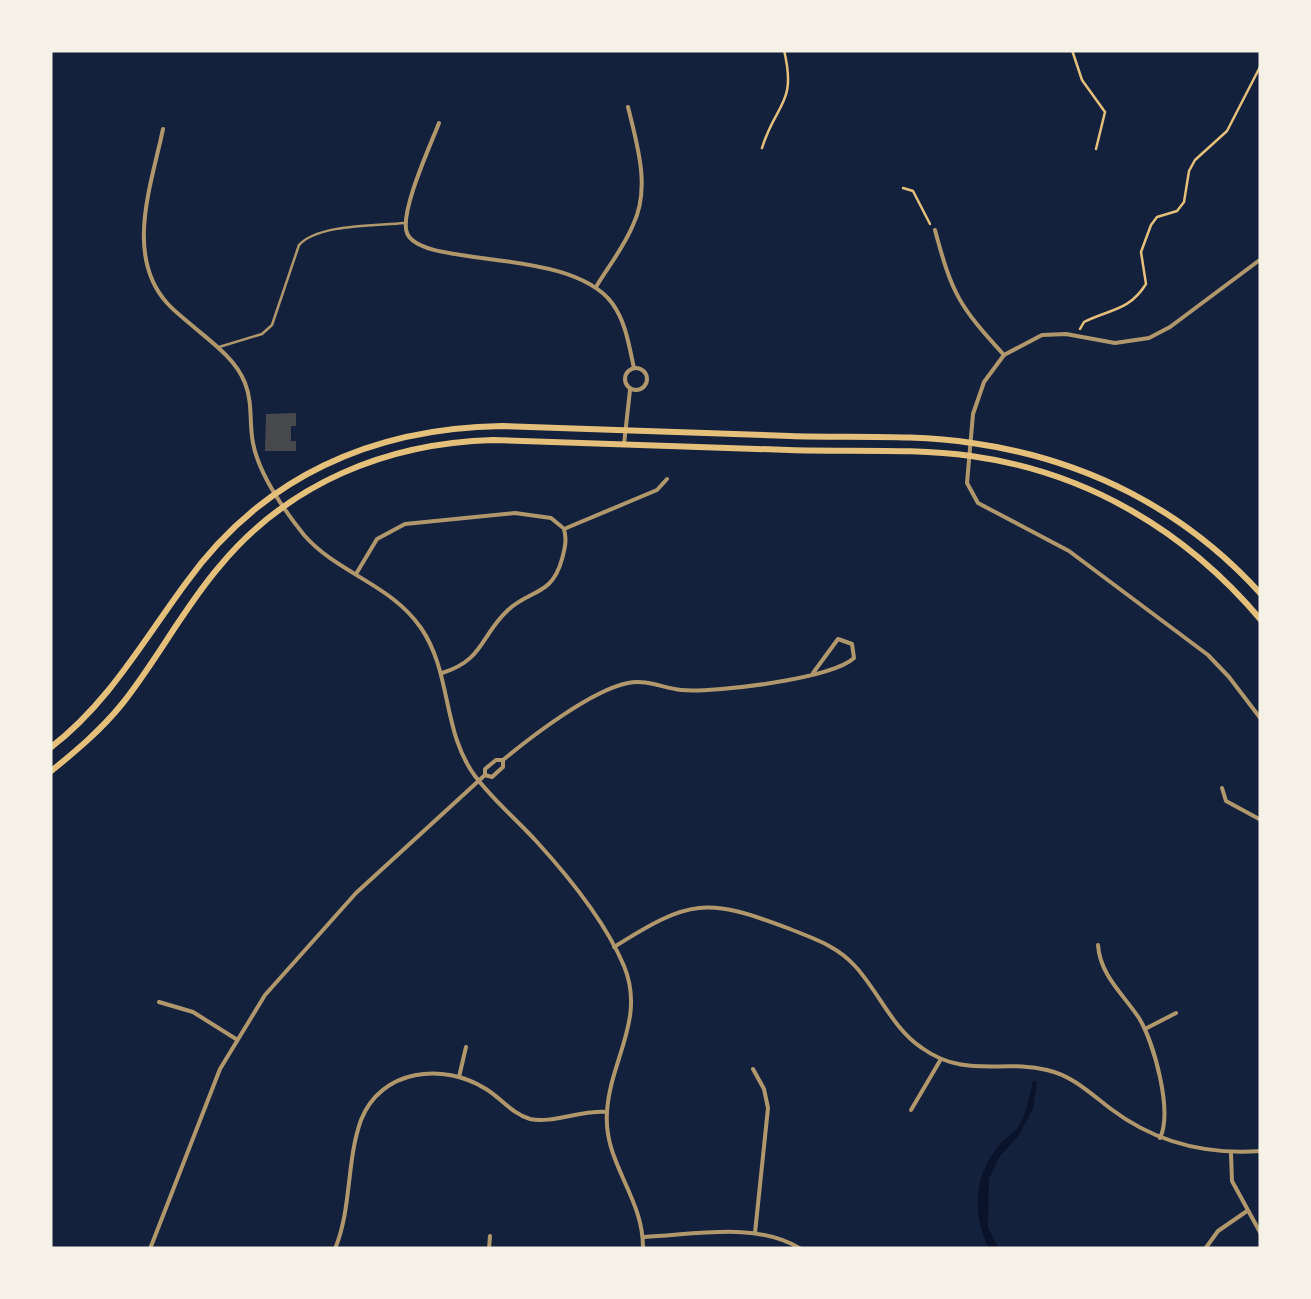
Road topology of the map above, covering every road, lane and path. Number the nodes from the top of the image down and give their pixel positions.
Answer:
1 (784, 50) edge
2 (1072, 50) edge
3 (1261, 65) edge
4 (628, 107) dead end
5 (439, 123) dead end
6 (162, 128) dead end
7 (762, 148) dead end
8 (1096, 149) dead end
9 (902, 188) dead end
10 (405, 223) junction
11 (935, 230) joint
12 (1261, 259) edge
13 (596, 287) junction
14 (1078, 336) junction
15 (218, 347) junction
16 (1004, 355) junction
17 (634, 368) junction
18 (630, 389) junction
19 (624, 430) junction
20 (969, 442) junction
21 (624, 444) junction
22 (968, 456) junction
23 (668, 479) dead end
24 (276, 493) junction
25 (284, 505) junction
26 (564, 529) junction
27 (356, 574) junction
28 (1261, 594) edge
29 (1261, 620) edge
30 (442, 672) junction
31 (813, 672) junction
32 (1261, 719) edge
33 (50, 748) edge
34 (504, 760) junction
35 (50, 772) edge
36 (484, 775) junction
37 (478, 780) junction
38 (1222, 788) dead end
39 (1261, 820) edge
40 (1098, 945) dead end
41 (614, 946) junction
42 (159, 1002) dead end
43 (1176, 1014) dead end
44 (1145, 1029) junction
45 (236, 1039) junction
46 (466, 1047) dead end
47 (940, 1059) junction
48 (754, 1069) dead end
49 (459, 1077) junction
50 (911, 1110) dead end
51 (607, 1112) junction
52 (1160, 1138) junction
53 (1261, 1151) edge
54 (1231, 1154) junction
55 (1247, 1211) junction
56 (755, 1233) junction
57 (1261, 1234) edge
58 (490, 1236) dead end
59 (644, 1237) junction
60 (150, 1249) edge
61 (335, 1249) edge
62 (489, 1249) edge
63 (644, 1249) edge
64 (801, 1249) edge
65 (1205, 1249) edge

1 - 7 path
2 - 8 path
3 - 14 path
4 - 13 street
5 - 10 street
6 - 15 street
9 - 11 path
10 - 13 street
10 - 15 lane
11 - 16 street
12 - 14 street
13 - 17 street
14 - 16 street
15 - 24 street
16 - 20 street
17 - 18 street
17 - 18 street
18 - 19 street
19 - 20 main road
19 - 21 street
19 - 24 main road
20 - 22 street
20 - 28 main road
21 - 22 main road
21 - 25 main road
22 - 29 main road
22 - 32 street
23 - 26 street
24 - 25 street
24 - 33 main road
25 - 27 street
25 - 35 main road
26 - 27 street
26 - 30 street
27 - 30 street
30 - 37 street
31 - 31 street
31 - 34 street
34 - 36 street
34 - 36 street
36 - 37 street
37 - 41 street
37 - 45 street
38 - 39 street
40 - 44 street
41 - 47 street
41 - 51 street
42 - 45 street
43 - 44 street
44 - 52 street
45 - 60 street
46 - 49 street
47 - 50 street
47 - 52 street
48 - 56 street
49 - 51 street
49 - 61 street
51 - 59 street
52 - 54 street
53 - 54 street
54 - 55 street
55 - 57 street
55 - 65 street
56 - 59 street
56 - 64 street
58 - 62 street
59 - 63 street

